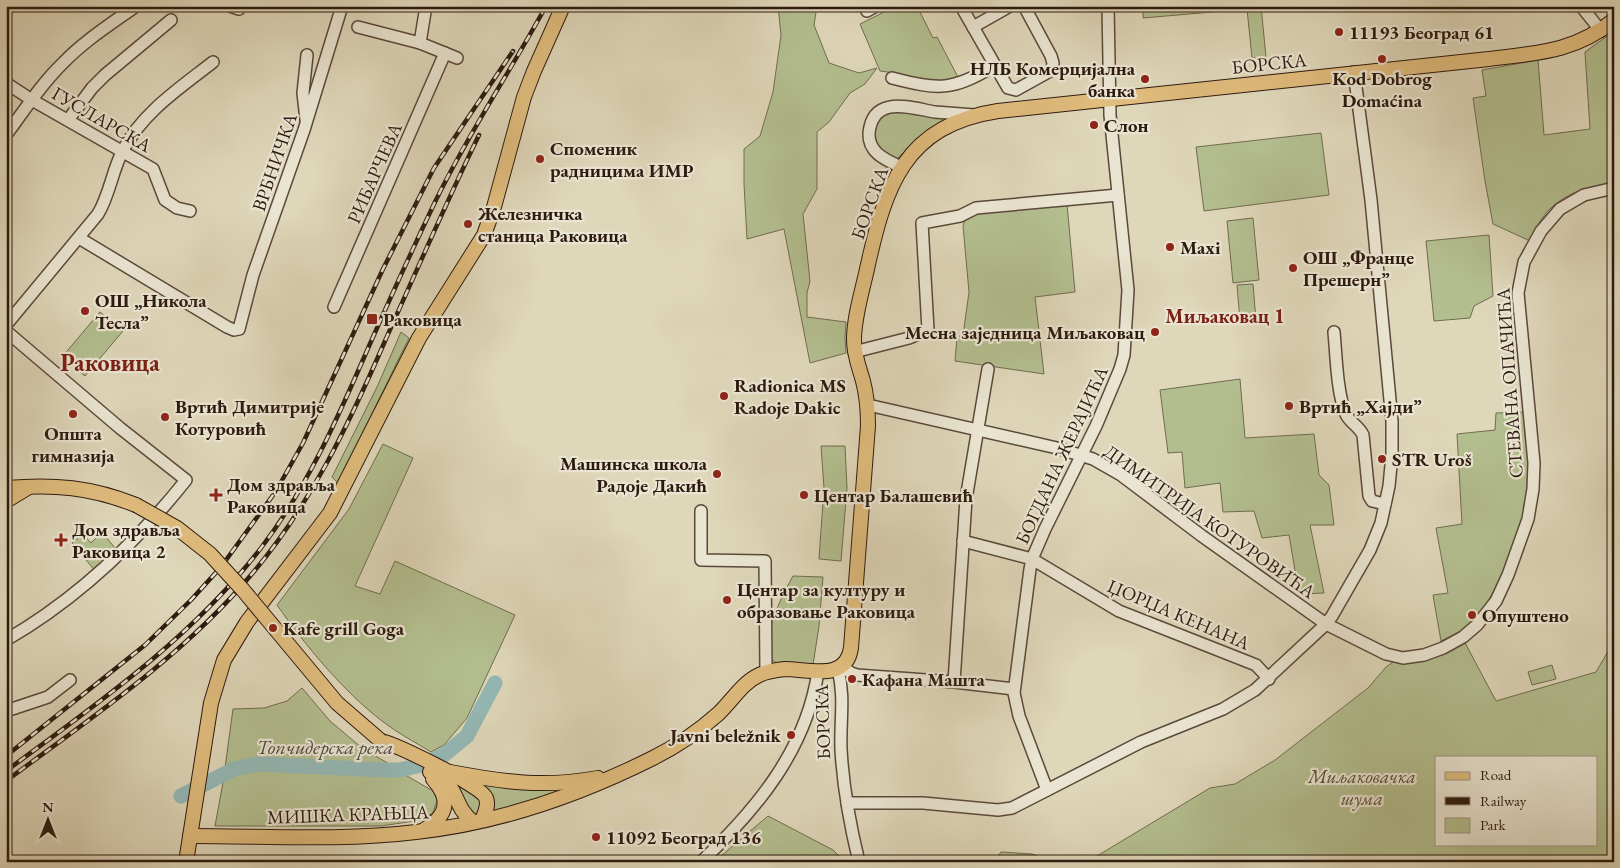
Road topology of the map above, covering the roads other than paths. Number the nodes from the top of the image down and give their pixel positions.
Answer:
1 (9, 6) edge
2 (136, 6) edge
3 (342, 6) edge
4 (426, 6) edge
5 (563, 6) edge
6 (962, 6) edge
7 (1010, 6) edge
8 (1024, 6) edge
9 (1108, 6) edge
10 (1581, 6) edge
11 (6, 9) edge
12 (171, 20) dead end
13 (1614, 20) edge
14 (358, 27) dead end
15 (973, 27) junction
16 (1601, 31) junction
17 (420, 43) junction
18 (445, 54) junction
19 (307, 55) dead end
20 (457, 58) dead end
21 (213, 62) dead end
22 (994, 66) junction
23 (1354, 72) junction
24 (892, 78) dead end
25 (6, 83) edge
26 (1109, 99) junction
27 (32, 100) junction
28 (975, 115) junction
29 (68, 120) junction
30 (306, 122) junction
31 (6, 135) edge
32 (123, 150) junction
33 (901, 167) junction
34 (1614, 188) edge
35 (1118, 195) junction
36 (190, 210) dead end
37 (79, 238) junction
38 (334, 307) dead end
39 (6, 325) edge
40 (6, 331) edge
41 (1334, 332) dead end
42 (854, 352) junction
43 (988, 369) dead end
44 (868, 405) junction
45 (978, 430) junction
46 (1083, 455) junction
47 (31, 486) junction
48 (6, 488) edge
49 (6, 502) edge
50 (1385, 504) junction
51 (701, 511) dead end
52 (963, 541) junction
53 (1032, 559) junction
54 (1326, 624) junction
55 (6, 640) edge
56 (840, 668) junction
57 (818, 671) junction
58 (766, 672) junction
59 (1269, 679) junction
60 (70, 680) dead end
61 (954, 682) junction
62 (1014, 689) junction
63 (6, 711) edge
64 (381, 741) junction
65 (426, 771) junction
66 (450, 772) junction
67 (621, 773) junction
68 (1047, 790) junction
69 (847, 803) junction
70 (478, 821) junction
71 (423, 831) junction
72 (190, 836) junction
73 (186, 862) edge
74 (701, 862) edge
75 (859, 862) edge

1 - 11 street
2 - 27 street
3 - 30 street, ВРБНИЧКА
4 - 17 street
5 - 72 main road
6 - 15 street
7 - 15 street
8 - 22 street
9 - 26 street, БОГДАНА ЖЕРАЈИЋА
10 - 16 street
12 - 29 street
13 - 16 main road, БОРСКА
14 - 17 street
15 - 22 street
16 - 23 main road, БОРСКА
17 - 18 street
18 - 20 street
18 - 38 street, РИБАРЧЕВА
19 - 30 street
21 - 32 street
22 - 24 street
23 - 26 main road, БОРСКА
23 - 50 street
25 - 27 street, ГУСЛАРСКА
26 - 28 main road, БОРСКА
26 - 35 street, БОГДАНА ЖЕРАЈИЋА
27 - 29 street, ГУСЛАРСКА
27 - 31 street
28 - 33 main road, БОРСКА
28 - 33 street
29 - 32 street, ГУСЛАРСКА
30 - 37 street, ВРБНИЧКА
32 - 36 street, ГУСЛАРСКА
32 - 37 street
33 - 42 main road, БОРСКА
34 - 54 street, СТЕВАНА ОПАЧИЋА
35 - 42 street
35 - 46 street, БОГДАНА ЖЕРАЈИЋА
37 - 39 street
40 - 55 street
41 - 50 street
42 - 44 main road, БОРСКА
43 - 45 street
44 - 45 street, ДИМИТРИЈА КОТУРОВИЋА
44 - 56 main road, БОРСКА
45 - 46 street, ДИМИТРИЈА КОТУРОВИЋА
45 - 52 street
46 - 53 street, БОГДАНА ЖЕРАЈИЋА
46 - 54 street, ДИМИТРИЈА КОТУРОВИЋА
47 - 48 main road
47 - 49 main road
47 - 64 main road, bridge
50 - 54 street
51 - 58 street
52 - 53 street, ЏОРЏА КЕНАНА
52 - 61 street
53 - 59 street, ЏОРЏА КЕНАНА
53 - 62 street, БОГДАНА ЖЕРАЈИЋА
54 - 59 street
56 - 57 main road, МИШКА КРАЊЦА
56 - 61 street, МИШКА КРАЊЦА
56 - 69 street, БОРСКА
57 - 58 main road, МИШКА КРАЊЦА
57 - 74 street
58 - 67 main road, МИШКА КРАЊЦА
59 - 68 street
60 - 63 street
61 - 62 street, МИШКА КРАЊЦА
62 - 68 street, БОГДАНА ЖЕРАЈИЋА
64 - 65 main road
64 - 66 main road
65 - 70 main road
65 - 71 main road
66 - 67 main road
66 - 70 main road
67 - 70 main road, МИШКА КРАЊЦА
68 - 69 street
69 - 75 street, БОРСКА
70 - 71 main road, МИШКА КРАЊЦА
71 - 72 main road, МИШКА КРАЊЦА
72 - 73 main road

